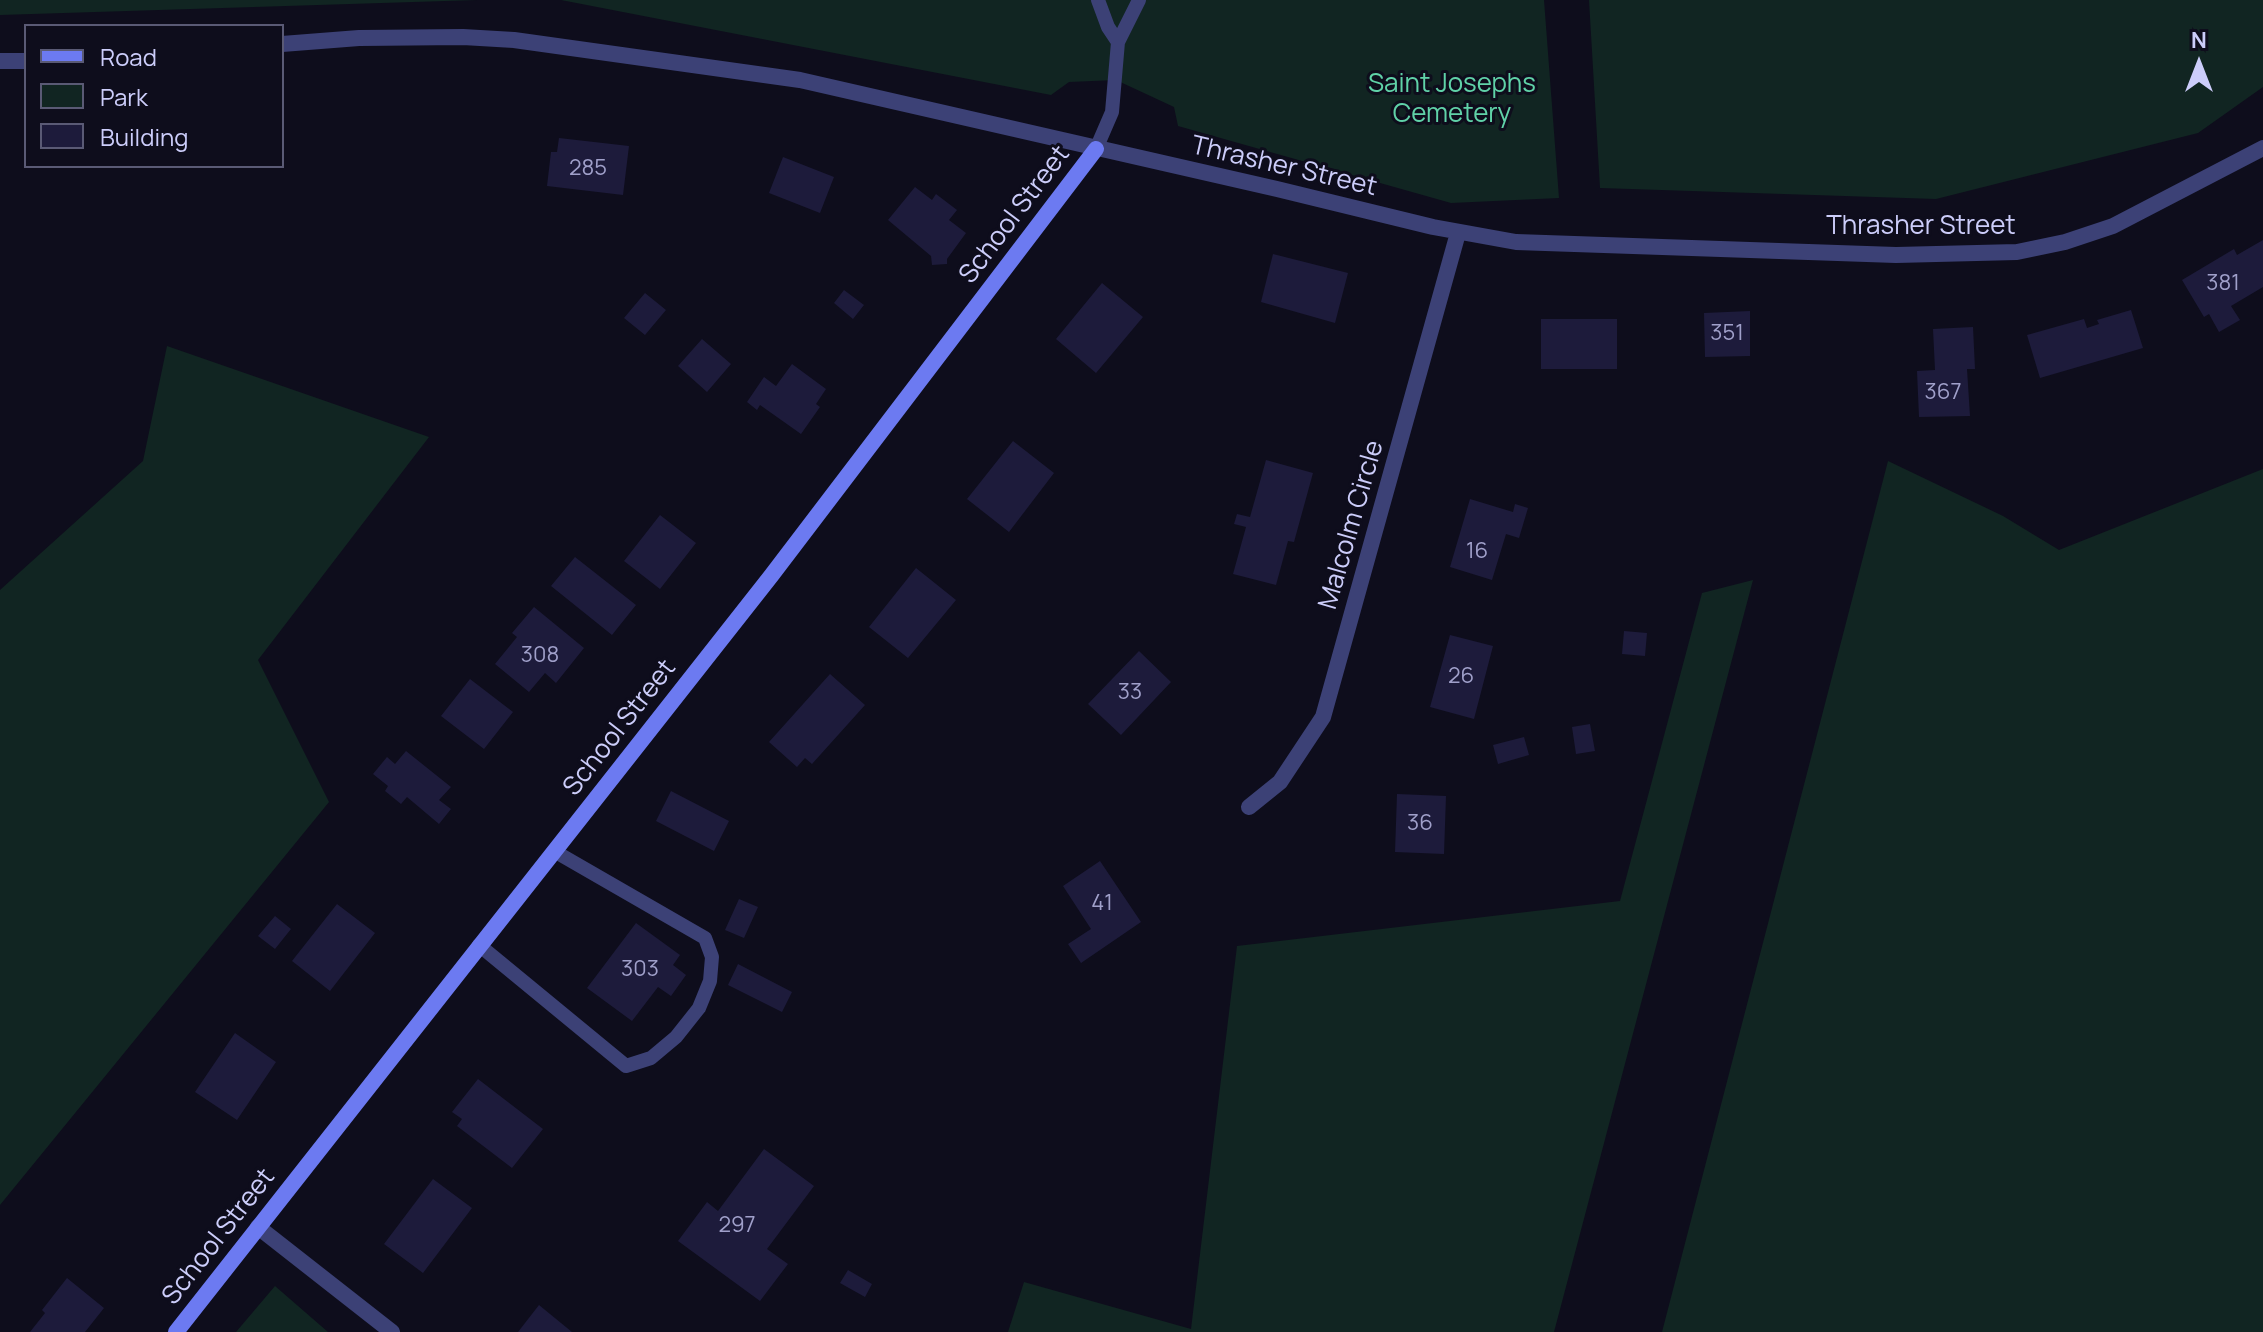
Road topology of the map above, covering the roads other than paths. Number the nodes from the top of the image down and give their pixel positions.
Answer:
1 (1098, 0) edge
2 (1139, 0) edge
3 (1118, 42) junction
4 (284, 44) edge
5 (0, 61) edge
6 (24, 61) edge
7 (2263, 148) edge
8 (1096, 149) junction
9 (1458, 233) junction
10 (1249, 807) dead end
11 (554, 851) junction
12 (479, 945) junction
13 (258, 1227) junction
14 (176, 1332) edge
15 (392, 1332) edge

1 - 3 lane
2 - 3 lane
3 - 8 lane
4 - 8 street, Thrasher Street
5 - 6 street
7 - 9 street, Thrasher Street
8 - 9 street, Thrasher Street
8 - 11 street, School Street
9 - 10 street, Malcolm Circle
11 - 12 street, School Street
11 - 12 lane
12 - 13 street, School Street
13 - 14 street, School Street
13 - 15 street

